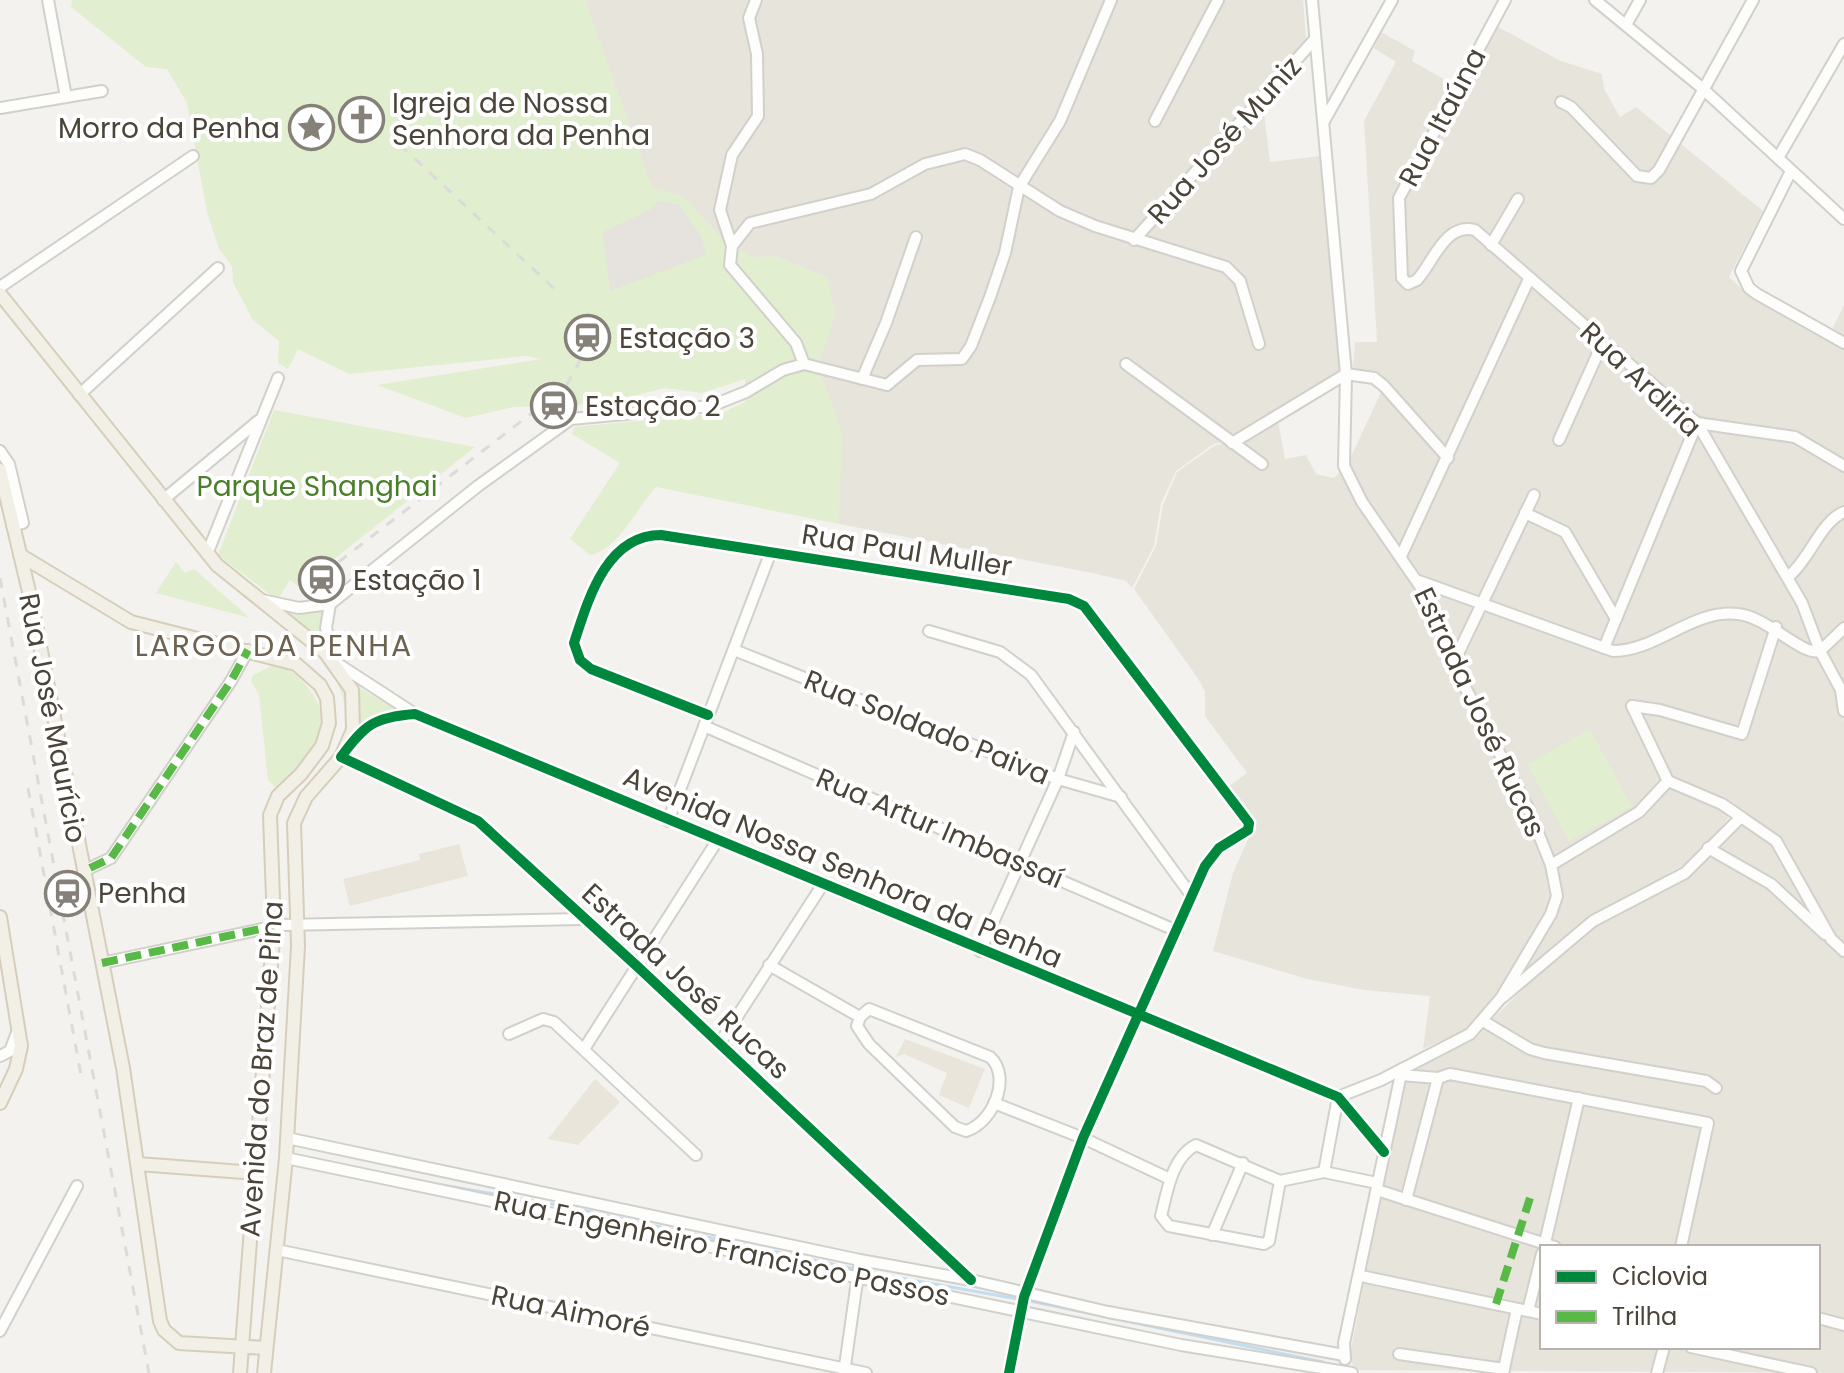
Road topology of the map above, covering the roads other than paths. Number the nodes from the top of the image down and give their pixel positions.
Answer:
1 (48, 0) edge
2 (756, 0) edge
3 (1111, 0) edge
4 (1218, 0) edge
5 (1312, 0) edge
6 (1392, 0) edge
7 (1505, 0) edge
8 (1595, 0) edge
9 (1640, 0) edge
10 (1753, 0) edge
11 (1627, 23) junction
12 (1315, 39) junction
13 (1844, 44) edge
14 (1702, 88) junction
15 (102, 91) dead end
16 (66, 97) junction
17 (1561, 102) dead end
18 (0, 108) edge
19 (1155, 121) dead end
20 (1324, 121) junction
21 (193, 156) dead end
22 (1778, 158) junction
23 (1791, 171) junction
24 (1019, 187) junction
25 (1518, 199) dead end
26 (1844, 219) edge
27 (1465, 228) joint
28 (916, 237) dead end
29 (1134, 240) junction
30 (1491, 245) junction
31 (732, 246) junction
32 (218, 268) dead end
33 (1529, 279) junction
34 (0, 287) edge
35 (0, 294) edge
36 (1603, 342) junction
37 (1844, 343) edge
38 (1259, 344) dead end
39 (804, 364) junction
40 (1126, 364) dead end
41 (1346, 374) junction
42 (278, 378) dead end
43 (862, 379) junction
44 (79, 395) junction
45 (260, 419) junction
46 (1697, 423) junction
47 (1559, 440) dead end
48 (1232, 443) junction
49 (0, 451) edge
50 (1448, 458) junction
51 (1262, 464) dead end
52 (1844, 466) edge
53 (0, 470) edge
54 (1534, 495) dead end
55 (163, 500) junction
56 (1844, 512) edge
57 (1525, 513) junction
58 (18, 524) junction
59 (207, 554) junction
60 (770, 554) junction
61 (20, 555) junction
62 (1401, 556) junction
63 (1788, 577) junction
64 (1419, 581) junction
65 (255, 599) junction
66 (1483, 603) junction
67 (330, 604) junction
68 (1616, 619) junction
69 (1776, 627) junction
70 (1844, 628) edge
71 (929, 631) dead end
72 (1604, 648) junction
73 (248, 650) junction
74 (734, 650) junction
75 (1820, 651) junction
76 (335, 662) junction
77 (1453, 664) junction
78 (1843, 690) edge
79 (1844, 711) edge
80 (415, 714) junction
81 (708, 715) junction
82 (704, 726) junction
83 (1074, 732) junction
84 (341, 757) junction
85 (1058, 779) junction
86 (1668, 781) junction
87 (1121, 797) junction
88 (1741, 817) junction
89 (668, 821) junction
90 (717, 841) junction
91 (1708, 848) junction
92 (1020, 863) junction
93 (1551, 865) junction
94 (90, 868) dead end
95 (823, 884) junction
96 (1191, 895) junction
97 (0, 917) edge
98 (582, 919) junction
99 (299, 924) junction
100 (274, 926) junction
101 (1177, 931) junction
102 (1831, 939) junction
103 (980, 951) junction
104 (1844, 951) edge
105 (102, 963) junction
106 (769, 965) junction
107 (639, 968) junction
108 (1501, 998) junction
109 (1138, 1015) junction
110 (860, 1017) junction
111 (1483, 1021) junction
112 (19, 1028) junction
113 (509, 1034) dead end
114 (720, 1043) junction
115 (584, 1049) junction
116 (0, 1056) edge
117 (1402, 1072) junction
118 (1437, 1081) junction
119 (1716, 1088) dead end
120 (1338, 1097) junction
121 (1579, 1098) junction
122 (0, 1103) edge
123 (994, 1103) junction
124 (287, 1138) junction
125 (1083, 1138) junction
126 (332, 1148) junction
127 (1384, 1152) junction
128 (696, 1155) dead end
129 (286, 1158) junction
130 (1243, 1163) junction
131 (138, 1164) junction
132 (328, 1166) junction
133 (1324, 1172) junction
134 (257, 1173) junction
135 (1170, 1179) junction
136 (1280, 1181) junction
137 (77, 1186) dead end
138 (1377, 1186) junction
139 (1406, 1200) junction
140 (584, 1210) junction
141 (1212, 1235) junction
142 (1547, 1245) edge
143 (1681, 1245) edge
144 (1540, 1246) edge
145 (277, 1250) junction
146 (1540, 1264) edge
147 (860, 1269) junction
148 (1361, 1276) junction
149 (971, 1280) junction
150 (1023, 1301) junction
151 (1522, 1310) junction
152 (1540, 1314) edge
153 (1820, 1319) edge
154 (1844, 1325) edge
155 (0, 1331) edge
156 (241, 1346) junction
157 (266, 1348) junction
158 (1663, 1349) edge
159 (1700, 1349) edge
160 (1399, 1354) dead end
161 (1344, 1355) junction
162 (844, 1371) edge
163 (1504, 1371) edge
164 (240, 1373) edge
165 (264, 1373) edge
166 (866, 1373) edge
167 (1009, 1373) edge
168 (1349, 1373) edge
169 (1657, 1373) edge
170 (1811, 1373) edge

1 - 16 street
2 - 31 street
3 - 24 street
4 - 19 street
5 - 12 street, Estrada José Rucas
6 - 20 street
7 - 27 street, Rua Itaúna
8 - 11 street
9 - 11 street
10 - 14 street
11 - 14 street
12 - 20 street, Estrada José Rucas
12 - 29 street, Rua José Muniz
13 - 22 street
14 - 17 street
14 - 22 street
15 - 16 street
16 - 18 street
20 - 41 street, Estrada José Rucas
21 - 34 street
22 - 23 street
23 - 26 street
23 - 37 street
24 - 29 street
24 - 31 street
24 - 43 street
25 - 30 street
27 - 30 street, Rua Ardiria
28 - 43 street
29 - 38 street
30 - 33 street, Rua Ardiria
31 - 39 street
32 - 44 street
33 - 36 street, Rua Ardiria
33 - 50 street
35 - 44 main road
36 - 46 street, Rua Ardiria
36 - 47 street
39 - 43 street
39 - 67 street
40 - 48 street
41 - 48 street
41 - 50 street
41 - 62 street, Estrada José Rucas
42 - 45 street
44 - 55 main road
45 - 55 street
45 - 59 street
46 - 52 street
46 - 63 street, Rua Ardiria
46 - 68 street
48 - 51 street
49 - 58 street
50 - 62 street
53 - 58 main road, Rua José Maurício
54 - 57 street
55 - 59 main road
56 - 63 street
57 - 66 street
57 - 68 street
58 - 61 main road, Rua José Maurício
59 - 65 main road
60 - 74 street
60 - 81 street, Rua Paul Muller
60 - 96 street, Rua Paul Muller
61 - 73 main road
61 - 105 main road, Rua José Maurício
62 - 64 street, Estrada José Rucas
63 - 75 street, Rua Ardiria
64 - 66 street
64 - 77 street, Estrada José Rucas
65 - 67 street
65 - 76 main road
66 - 72 street
66 - 77 street
67 - 76 street
68 - 72 street
69 - 72 street
69 - 75 street
69 - 86 street
70 - 75 street
71 - 83 street
73 - 94 street
73 - 100 main road, Avenida do Braz de Pina
74 - 81 street
74 - 85 street, Rua Soldado Paiva
75 - 78 street, Rua Ardiria
76 - 80 street
76 - 84 main road
77 - 93 street, Estrada José Rucas
78 - 79 street
80 - 84 street
80 - 89 street, Avenida Nossa Senhora da Penha
81 - 82 street
82 - 89 street
82 - 92 street, Rua Artur Imbassaí
83 - 85 street
83 - 87 street
84 - 98 street, Estrada José Rucas
84 - 99 main road, Avenida do Braz de Pina
85 - 87 street, Rua Soldado Paiva
85 - 92 street
86 - 88 street
86 - 93 street
87 - 96 street
88 - 91 street
88 - 102 street
89 - 90 street, Avenida Nossa Senhora da Penha
90 - 95 street, Avenida Nossa Senhora da Penha
90 - 107 street
91 - 102 street
91 - 108 street
92 - 101 street, Rua Artur Imbassaí
92 - 103 street
93 - 108 street, Estrada José Rucas
95 - 103 street, Avenida Nossa Senhora da Penha
95 - 106 street
96 - 101 street
97 - 112 main road
98 - 99 street
98 - 107 street, Estrada José Rucas
99 - 100 street
99 - 124 main road, Avenida do Braz de Pina
100 - 105 street
100 - 134 main road, Avenida do Braz de Pina
101 - 109 street
102 - 104 street
103 - 109 street, Avenida Nossa Senhora da Penha
105 - 131 main road, Rua José Maurício
106 - 110 street
106 - 114 street
107 - 114 street, Estrada José Rucas
107 - 115 street
108 - 111 street, Estrada José Rucas
109 - 120 street, Avenida Nossa Senhora da Penha
109 - 125 street
110 - 123 street
110 - 123 street
111 - 117 street, Estrada José Rucas
111 - 119 street
112 - 116 street
112 - 122 main road
113 - 115 street
114 - 149 street, Estrada José Rucas
115 - 128 street
117 - 118 street
117 - 120 street, Estrada José Rucas
117 - 127 street
118 - 121 street
118 - 139 street
120 - 127 street
120 - 133 street
121 - 142 street
121 - 143 street
123 - 125 street
124 - 126 street, Rua Engenheiro Francisco Passos
124 - 129 main road, Avenida do Braz de Pina
125 - 135 street
125 - 150 street
126 - 132 street
126 - 140 street, Rua Engenheiro Francisco Passos
127 - 138 street
129 - 132 street, Rua Engenheiro Francisco Passos
129 - 145 main road, Avenida do Braz de Pina
130 - 135 street
130 - 136 street
130 - 141 street
131 - 134 main road
131 - 156 main road, Rua José Maurício
132 - 140 street, Rua Engenheiro Francisco Passos
133 - 136 street
133 - 138 street
134 - 156 main road, Avenida do Braz de Pina
135 - 141 street
136 - 141 street
137 - 155 street
138 - 139 street
138 - 148 street
139 - 144 street
140 - 147 street, Rua Engenheiro Francisco Passos
140 - 147 street, Rua Engenheiro Francisco Passos
145 - 157 main road, Avenida do Braz de Pina
145 - 162 street, Rua Aimoré
146 - 151 street
147 - 149 street, Rua Engenheiro Francisco Passos
147 - 150 street, Rua Engenheiro Francisco Passos
147 - 162 street
148 - 151 street
148 - 161 street
149 - 150 street, Rua Engenheiro Francisco Passos
150 - 161 street, Rua Engenheiro Francisco Passos
150 - 167 street
150 - 168 street, Rua Engenheiro Francisco Passos
151 - 152 street
151 - 163 street
153 - 154 street
156 - 157 main road, Rua José Maurício
156 - 164 main road, Avenida do Braz de Pina
157 - 165 main road, Avenida do Braz de Pina
158 - 169 street
159 - 170 street
160 - 163 street
161 - 168 street
162 - 166 street, Rua Aimoré

